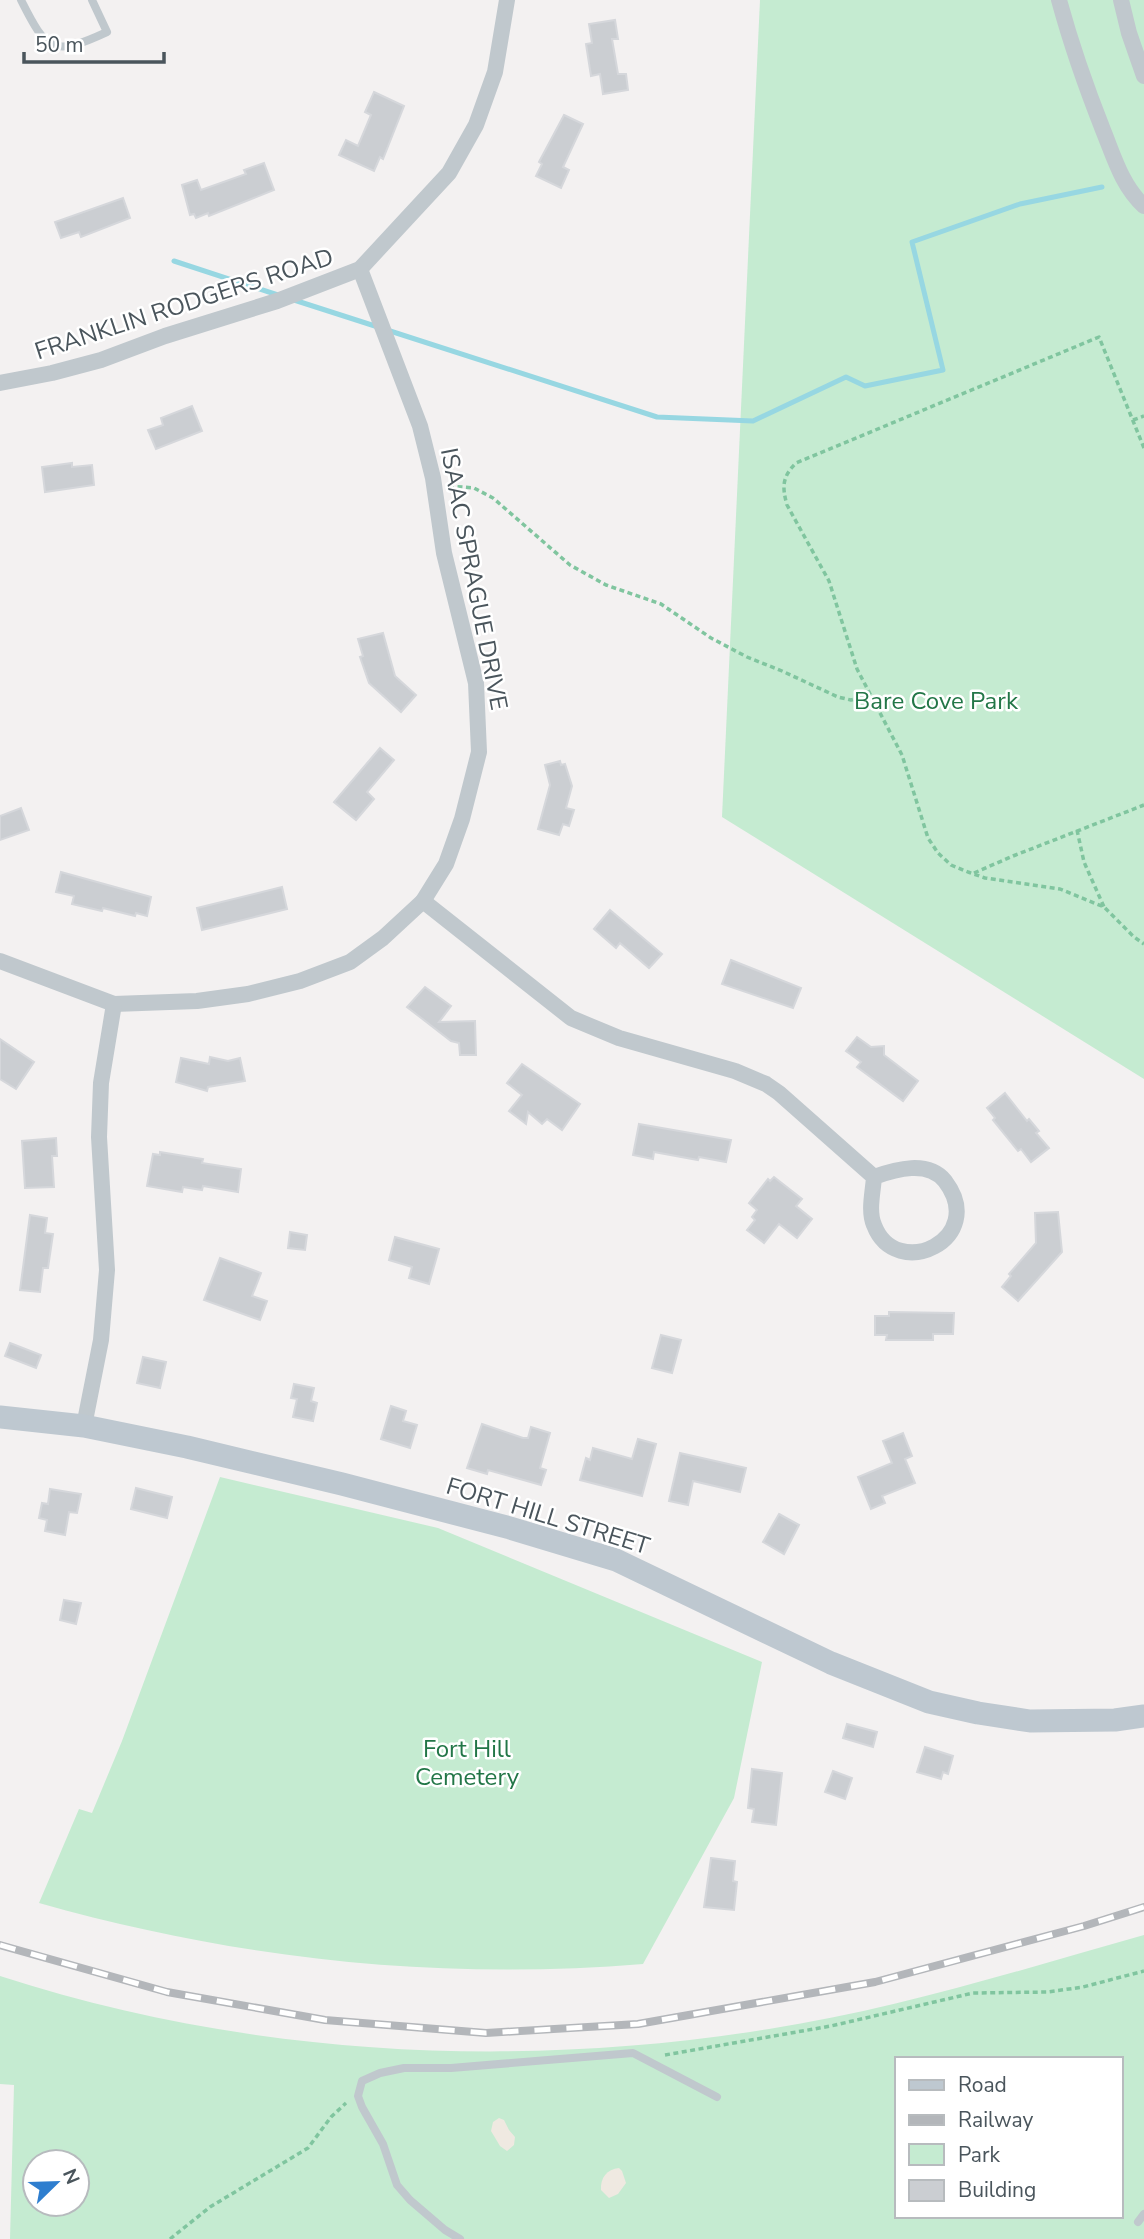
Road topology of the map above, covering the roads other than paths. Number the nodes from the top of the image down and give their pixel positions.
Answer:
1 (21, 0) edge
2 (92, 0) edge
3 (507, 0) edge
4 (1059, 0) edge
5 (1121, 0) edge
6 (1144, 76) edge
7 (1144, 206) edge
8 (360, 269) junction
9 (0, 383) edge
10 (423, 901) junction
11 (0, 961) edge
12 (114, 1004) junction
13 (874, 1177) junction
14 (0, 1417) edge
15 (84, 1426) junction
16 (1144, 1716) edge
17 (716, 2097) dead end
18 (1144, 2214) edge
19 (1138, 2222) dead end
20 (460, 2239) edge

1 - 2 lane
3 - 8 street, FRANKLIN RODGERS ROAD
4 - 7 street
5 - 6 street
8 - 9 street, FRANKLIN RODGERS ROAD
8 - 10 street, ISAAC SPRAGUE DRIVE
10 - 12 street, ISAAC SPRAGUE DRIVE
10 - 13 street
11 - 12 street, ISAAC SPRAGUE DRIVE
12 - 15 street
13 - 13 street
14 - 15 main road, FORT HILL STREET
15 - 16 main road, FORT HILL STREET
17 - 20 lane
18 - 19 lane

